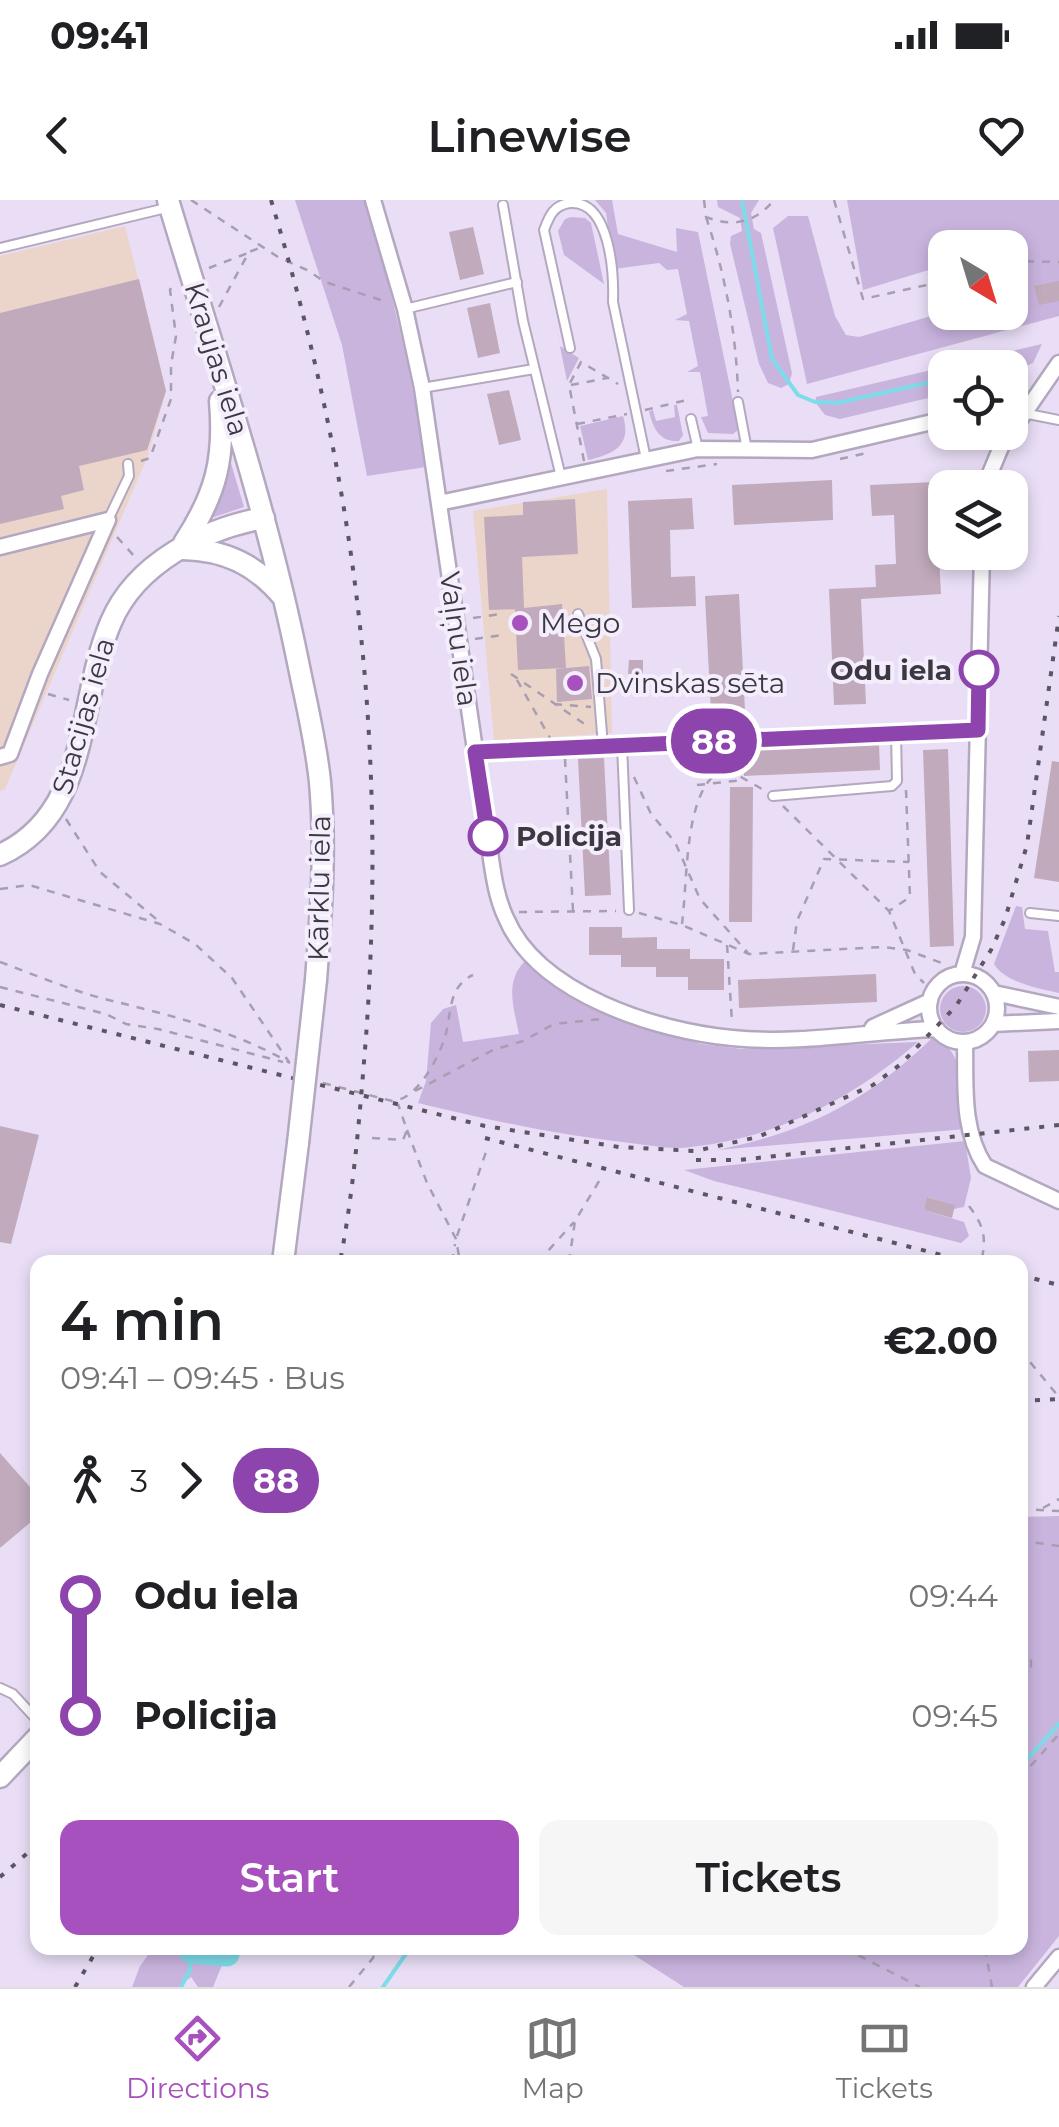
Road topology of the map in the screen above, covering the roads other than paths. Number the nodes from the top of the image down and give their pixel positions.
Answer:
1 (373, 200) edge
2 (176, 202) edge
3 (502, 205) dead end
4 (0, 248) edge
5 (517, 282) junction
6 (404, 309) junction
7 (570, 348) dead end
8 (214, 349) junction
9 (1059, 364) edge
10 (534, 369) junction
11 (422, 388) junction
12 (1028, 399) edge
13 (738, 402) road end
14 (1028, 414) edge
15 (691, 419) dead end
16 (1059, 420) edge
17 (928, 423) edge
18 (698, 450) junction
19 (747, 450) junction
20 (646, 460) junction
21 (128, 464) road end
22 (561, 477) junction
23 (439, 502) junction
24 (264, 518) junction
25 (108, 520) junction
26 (0, 547) edge
27 (181, 549) junction
28 (982, 570) edge
29 (285, 600) junction
30 (578, 614) dead end
31 (978, 730) junction
32 (896, 734) junction
33 (622, 745) junction
34 (603, 746) junction
35 (475, 752) junction
36 (0, 756) edge
37 (773, 796) road end
38 (0, 855) edge
39 (628, 910) road end
40 (1030, 913) dead end
41 (1059, 916) edge
42 (962, 974) junction
43 (994, 993) junction
44 (930, 1001) junction
45 (1059, 1007) edge
46 (1059, 1021) edge
47 (994, 1024) junction
48 (936, 1030) junction
49 (870, 1032) junction
50 (965, 1042) junction
51 (1059, 1201) edge
52 (284, 1255) edge
53 (0, 1688) edge
54 (30, 1712) edge
55 (30, 1745) edge
56 (1, 1776) edge
57 (1059, 1958) edge
58 (1034, 1987) edge

1 - 6 street, Vaļņu iela
2 - 4 lane
2 - 8 street, Kraujas iela
3 - 5 lane
5 - 6 lane
5 - 10 lane
6 - 11 street, Vaļņu iela
7 - 20 lane
8 - 24 street, Kraujas iela
8 - 27 street
9 - 12 street
10 - 11 lane
10 - 22 lane
11 - 23 street, Vaļņu iela
13 - 19 lane
14 - 16 lane
15 - 18 lane
17 - 19 street
18 - 19 street
18 - 20 street
20 - 22 street
21 - 25 lane
22 - 23 street
23 - 35 street, Vaļņu iela
24 - 27 street, Stacijas iela
24 - 29 street, Kārklu iela
25 - 26 street
25 - 36 street
27 - 29 street
27 - 38 street, Stacijas iela
28 - 31 street
29 - 52 street, Kārklu iela, bridge
30 - 34 lane
31 - 32 lane
31 - 42 street
32 - 33 lane
32 - 37 lane
33 - 34 lane
33 - 39 lane
34 - 35 lane
35 - 49 street, Vaļņu iela
40 - 41 lane
42 - 43 street
42 - 44 street
43 - 45 street
43 - 47 street
44 - 48 street
44 - 49 street
46 - 47 street
47 - 50 street
48 - 49 street, Vaļņu iela
48 - 50 street
50 - 51 street
53 - 54 lane
55 - 56 street
57 - 58 street

